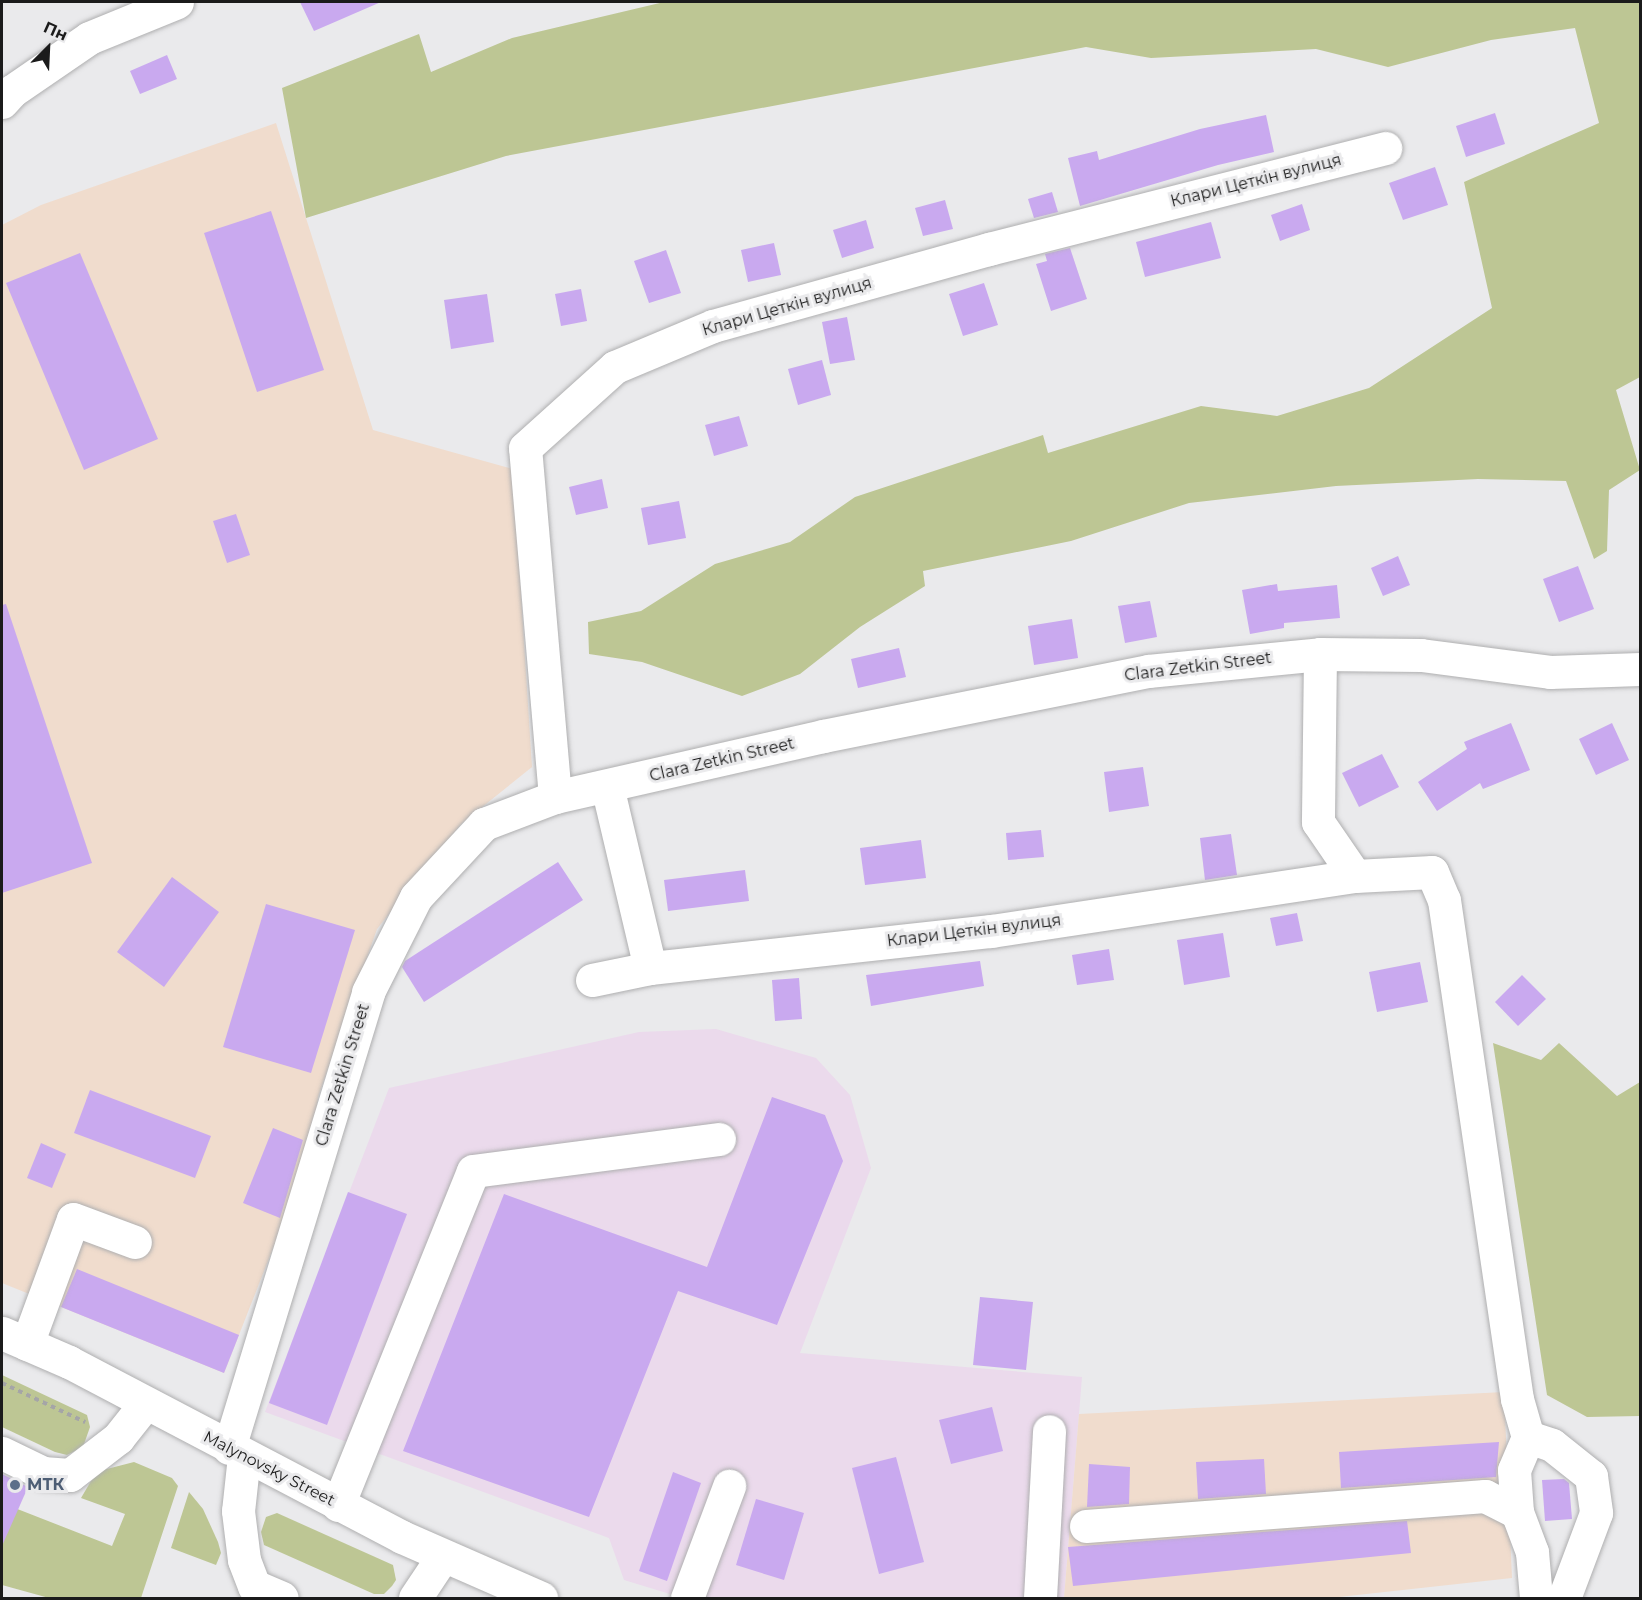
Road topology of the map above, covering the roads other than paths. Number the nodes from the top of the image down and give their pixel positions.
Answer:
1 (177, 2) edge
2 (2, 102) edge
3 (1384, 148) dead end
4 (1320, 654) junction
5 (1641, 669) edge
6 (607, 786) junction
7 (555, 797) junction
8 (1354, 876) junction
9 (650, 968) junction
10 (592, 980) dead end
11 (719, 1138) dead end
12 (135, 1242) dead end
13 (14, 1338) edge
14 (145, 1404) junction
15 (1049, 1431) dead end
16 (1528, 1437) junction
17 (236, 1452) junction
18 (2, 1453) edge
19 (729, 1486) dead end
20 (338, 1505) junction
21 (1517, 1512) junction
22 (1086, 1526) dead end
23 (443, 1556) junction
24 (262, 1594) edge
25 (415, 1599) edge
26 (541, 1599) edge
27 (687, 1599) edge
28 (1040, 1599) edge
29 (1536, 1599) edge
30 (1564, 1599) edge

1 - 2 street
3 - 7 street, Клари Цеткін вулиця
4 - 5 street, Clara Zetkin Street
4 - 6 street, Clara Zetkin Street
4 - 8 street
6 - 7 street, Clara Zetkin Street
6 - 9 street
7 - 17 street, Clara Zetkin Street
8 - 9 street, Клари Цеткін вулиця
8 - 16 street, Клари Цеткін вулиця
9 - 10 street, Клари Цеткін вулиця
11 - 20 street
12 - 13 street
13 - 14 street, Malynovsky Street
14 - 17 street, Malynovsky Street
14 - 18 street
15 - 28 street
16 - 21 street
16 - 30 street
17 - 20 street, Malynovsky Street
17 - 24 street, Clara Zetkin Street
19 - 27 street
20 - 23 street, Malynovsky Street
21 - 22 street
21 - 29 street
23 - 25 street
23 - 26 street, Malynovsky Street

